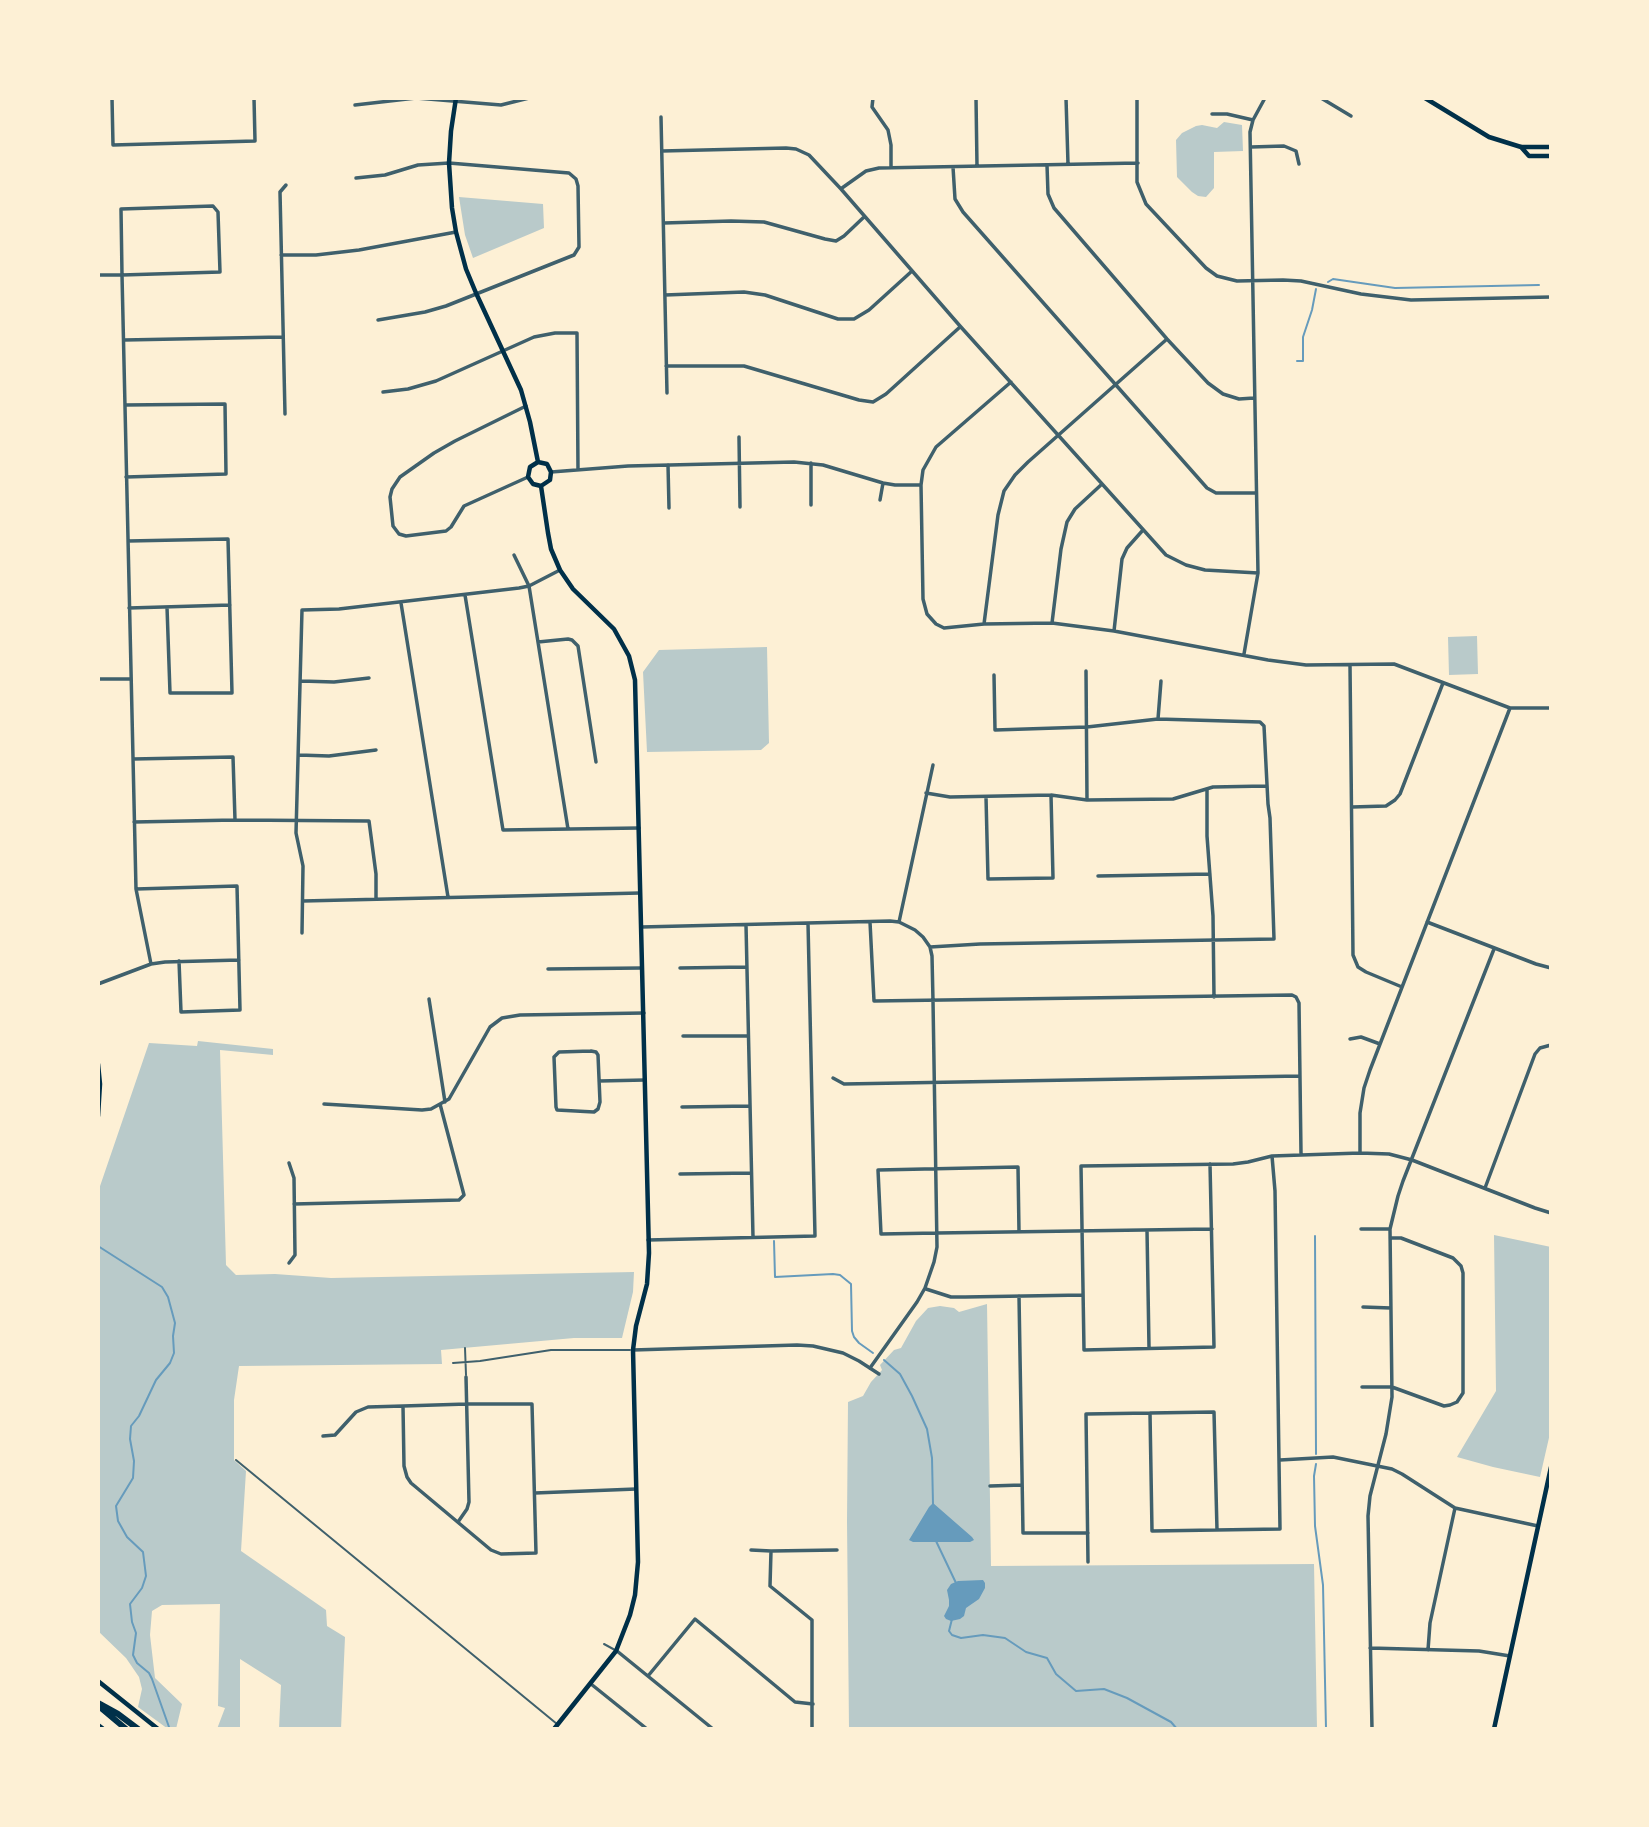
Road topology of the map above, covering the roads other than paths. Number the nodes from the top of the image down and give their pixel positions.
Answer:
1 (112, 98) edge
2 (254, 98) edge
3 (529, 98) edge
4 (976, 98) edge
5 (1066, 98) edge
6 (1137, 98) edge
7 (1265, 98) edge
8 (1321, 98) edge
9 (1425, 98) edge
10 (455, 99) edge
11 (872, 99) edge
12 (355, 105) dead end
13 (1212, 114) dead end
14 (1351, 116) dead end
15 (661, 117) dead end
16 (1253, 120) junction
17 (1251, 147) junction
18 (1521, 147) junction
19 (1551, 147) edge
20 (662, 151) junction
21 (1551, 156) edge
22 (449, 163) junction
23 (1138, 163) junction
24 (1068, 164) junction
25 (1299, 164) dead end
26 (1047, 165) junction
27 (977, 166) junction
28 (953, 167) junction
29 (891, 168) junction
30 (356, 178) dead end
31 (286, 185) dead end
32 (841, 189) junction
33 (864, 217) junction
34 (663, 223) junction
35 (456, 232) junction
36 (281, 255) junction
37 (912, 271) junction
38 (98, 275) edge
39 (122, 275) junction
40 (1252, 280) junction
41 (476, 293) junction
42 (665, 295) junction
43 (1551, 297) edge
44 (378, 320) dead end
45 (960, 326) junction
46 (284, 337) junction
47 (1167, 339) junction
48 (124, 341) junction
49 (503, 351) junction
50 (666, 366) junction
51 (1011, 382) junction
52 (1116, 385) junction
53 (383, 392) dead end
54 (667, 393) dead end
55 (1254, 398) junction
56 (125, 405) junction
57 (526, 407) junction
58 (285, 414) dead end
59 (1058, 435) junction
60 (739, 437) dead end
61 (538, 462) junction
62 (740, 463) junction
63 (811, 463) junction
64 (668, 465) junction
65 (578, 470) junction
66 (551, 472) junction
67 (126, 477) junction
68 (528, 477) junction
69 (883, 483) junction
70 (1102, 484) junction
71 (921, 485) junction
72 (541, 486) junction
73 (1256, 493) junction
74 (880, 500) dead end
75 (811, 505) dead end
76 (740, 506) dead end
77 (669, 508) dead end
78 (1143, 530) junction
79 (128, 541) junction
80 (514, 555) dead end
81 (559, 570) junction
82 (1258, 573) junction
83 (529, 586) junction
84 (465, 595) junction
85 (401, 603) junction
86 (230, 606) junction
87 (167, 607) junction
88 (129, 608) junction
89 (1052, 623) junction
90 (984, 624) junction
91 (1114, 631) junction
92 (538, 642) junction
93 (1244, 654) junction
94 (1350, 665) junction
95 (1086, 671) dead end
96 (995, 675) dead end
97 (369, 678) dead end
98 (98, 679) edge
99 (131, 679) junction
100 (301, 681) junction
101 (1161, 681) dead end
102 (1444, 683) junction
103 (1510, 708) junction
104 (1551, 708) edge
105 (1158, 719) junction
106 (1087, 727) junction
107 (376, 750) dead end
108 (299, 755) junction
109 (133, 759) junction
110 (596, 762) dead end
111 (933, 765) dead end
112 (1266, 786) junction
113 (1207, 789) junction
114 (926, 793) junction
115 (1051, 795) junction
116 (986, 796) junction
117 (1087, 800) junction
118 (1352, 807) junction
119 (235, 820) junction
120 (297, 820) junction
121 (134, 822) junction
122 (639, 828) junction
123 (568, 829) junction
124 (1210, 874) junction
125 (1098, 876) dead end
126 (136, 889) junction
127 (640, 893) junction
128 (448, 897) junction
129 (376, 899) junction
130 (303, 901) junction
131 (870, 922) junction
132 (899, 922) junction
133 (1427, 922) junction
134 (808, 923) junction
135 (746, 925) junction
136 (641, 927) junction
137 (302, 933) dead end
138 (1213, 940) junction
139 (930, 947) junction
140 (1494, 949) junction
141 (239, 960) junction
142 (179, 961) junction
143 (151, 964) junction
144 (746, 967) junction
145 (642, 968) junction
146 (680, 968) dead end
147 (1551, 968) edge
148 (548, 969) dead end
149 (98, 984) edge
150 (1402, 986) junction
151 (1214, 997) junction
152 (429, 999) dead end
153 (933, 1001) junction
154 (643, 1013) junction
155 (683, 1036) dead end
156 (748, 1036) junction
157 (1350, 1039) dead end
158 (1380, 1044) junction
159 (1551, 1045) edge
160 (98, 1064) edge
161 (1300, 1076) junction
162 (833, 1078) dead end
163 (645, 1080) junction
164 (599, 1081) junction
165 (934, 1083) junction
166 (442, 1103) junction
167 (324, 1104) dead end
168 (750, 1105) junction
169 (99, 1106) edge
170 (682, 1107) dead end
171 (98, 1116) edge
172 (1360, 1153) junction
173 (1301, 1154) junction
174 (1272, 1156) junction
175 (1412, 1160) junction
176 (289, 1163) dead end
177 (1210, 1164) junction
178 (935, 1169) junction
179 (751, 1172) junction
180 (680, 1174) dead end
181 (1485, 1188) junction
182 (294, 1205) junction
183 (1551, 1213) edge
184 (1212, 1229) junction
185 (1361, 1229) dead end
186 (1147, 1230) junction
187 (1390, 1230) junction
188 (1082, 1231) junction
189 (1019, 1232) junction
190 (937, 1233) junction
191 (753, 1237) junction
192 (1390, 1238) junction
193 (649, 1240) junction
194 (289, 1263) dead end
195 (925, 1289) junction
196 (1083, 1295) junction
197 (1019, 1296) junction
198 (1363, 1307) dead end
199 (1391, 1308) junction
200 (465, 1348) dead end
201 (1149, 1348) junction
202 (633, 1350) junction
203 (466, 1362) junction
204 (453, 1363) dead end
205 (870, 1368) junction
206 (879, 1374) dead end
207 (466, 1377) joint
208 (1362, 1387) dead end
209 (1392, 1387) junction
210 (467, 1404) junction
211 (403, 1406) junction
212 (1150, 1413) junction
213 (323, 1436) dead end
214 (236, 1460) dead end
215 (1280, 1460) junction
216 (1377, 1465) junction
217 (1551, 1467) edge
218 (1022, 1485) junction
219 (990, 1486) dead end
220 (636, 1489) junction
221 (535, 1493) junction
222 (1455, 1508) junction
223 (458, 1522) junction
224 (1538, 1526) junction
225 (1217, 1530) junction
226 (1087, 1533) junction
227 (751, 1550) dead end
228 (837, 1550) dead end
229 (771, 1551) junction
230 (1088, 1562) dead end
231 (604, 1644) dead end
232 (1370, 1648) junction
233 (1428, 1650) junction
234 (616, 1651) junction
235 (1510, 1656) junction
236 (648, 1676) junction
237 (98, 1681) edge
238 (591, 1684) junction
239 (813, 1704) junction
240 (98, 1705) edge
241 (98, 1726) edge
242 (556, 1727) edge
243 (102, 1729) edge
244 (126, 1729) edge
245 (138, 1729) edge
246 (158, 1729) edge
247 (647, 1729) edge
248 (713, 1729) edge
249 (812, 1729) edge
250 (1372, 1729) edge
251 (1494, 1729) edge

1 - 2 street
3 - 10 street
4 - 27 street
5 - 24 street
6 - 23 street
7 - 16 street
8 - 14 street
9 - 18 main road
10 - 12 street
10 - 22 main road
11 - 29 street
13 - 16 street
15 - 20 street
16 - 17 street
17 - 25 street
17 - 40 street
18 - 19 main road
18 - 21 main road
20 - 32 street
20 - 34 street
22 - 30 street
22 - 35 main road
22 - 41 street
23 - 24 street
23 - 40 street
24 - 26 street
26 - 27 street
26 - 47 street
27 - 28 street
28 - 29 street
28 - 52 street
29 - 32 street
31 - 36 street
32 - 33 street
33 - 34 street
33 - 37 street
34 - 42 street
35 - 36 street
35 - 41 main road
36 - 46 street
37 - 42 street
37 - 45 street
38 - 39 street
39 - 39 street
39 - 48 street
40 - 43 street
40 - 55 street
41 - 44 street
41 - 49 main road
42 - 50 street
45 - 50 street
45 - 51 street
46 - 48 street
46 - 58 street
47 - 52 street
47 - 55 street
48 - 56 street
49 - 53 street
49 - 57 main road
49 - 65 street
50 - 54 street
51 - 59 street
51 - 71 street
52 - 59 street
52 - 73 street
55 - 73 street
56 - 67 street
56 - 67 street
57 - 61 main road
57 - 68 street
59 - 70 street
59 - 90 street
60 - 62 street
61 - 66 main road
61 - 68 main road
62 - 63 street
62 - 64 street
62 - 76 street
63 - 69 street
63 - 75 street
64 - 65 street
64 - 77 street
65 - 66 street
66 - 72 main road
67 - 79 street
68 - 72 main road
69 - 71 street
69 - 74 street
70 - 78 street
70 - 89 street
71 - 90 street
72 - 81 main road
73 - 82 street
78 - 82 street
78 - 91 street
79 - 86 street
79 - 88 street
80 - 83 street
81 - 83 street
81 - 122 main road
82 - 93 street
83 - 84 street
83 - 92 street
84 - 85 street
84 - 123 street
85 - 100 street
85 - 128 street
86 - 87 street
86 - 87 street
87 - 88 street
88 - 99 street
89 - 90 street
89 - 91 street
91 - 93 street
92 - 110 street
92 - 123 street
93 - 94 street
94 - 102 street
94 - 118 street
95 - 106 street
96 - 106 street
97 - 100 street
98 - 99 street
99 - 109 street
100 - 108 street
101 - 105 street
102 - 103 street
102 - 118 street
103 - 104 street
103 - 133 street
105 - 106 street
105 - 112 street
106 - 117 street
107 - 108 street
108 - 120 street
109 - 119 street
109 - 121 street
111 - 114 street
112 - 113 street
112 - 138 street
113 - 117 street
113 - 124 street
114 - 116 street
114 - 132 street
115 - 116 street
115 - 116 street
115 - 117 street
118 - 150 street
119 - 120 street
119 - 121 street
120 - 129 street
120 - 130 street
121 - 126 street
122 - 123 street
122 - 127 main road
124 - 125 street
124 - 138 street
126 - 141 street
126 - 143 street
127 - 128 street
127 - 136 main road
128 - 129 street
129 - 130 street
130 - 137 street
131 - 132 street
131 - 134 street
131 - 153 street
132 - 139 street
133 - 140 street
133 - 150 street
134 - 135 street
134 - 191 street
135 - 136 street
135 - 144 street
136 - 145 main road
138 - 139 street
138 - 151 street
139 - 153 street
140 - 147 street
140 - 175 street
141 - 142 street
141 - 142 street
142 - 143 street
143 - 149 street
144 - 146 street
144 - 156 street
145 - 148 street
145 - 154 main road
150 - 158 street
151 - 153 street
151 - 161 street
152 - 166 street
153 - 165 street
154 - 163 main road
154 - 166 street
155 - 156 street
156 - 168 street
157 - 158 street
158 - 172 street
159 - 181 street
160 - 169 main road
161 - 165 street
161 - 173 street
162 - 165 street
163 - 164 street
163 - 193 main road
164 - 164 street
165 - 178 street
166 - 167 street
166 - 182 street
168 - 170 street
168 - 179 street
169 - 171 main road
172 - 173 street
172 - 175 street
173 - 174 street
174 - 177 street
174 - 215 street
175 - 181 street
175 - 187 street
176 - 182 street
177 - 184 street
177 - 188 street
178 - 189 street
178 - 190 street
178 - 190 street
179 - 180 street
179 - 191 street
181 - 183 street
182 - 194 street
184 - 186 street
184 - 201 street
185 - 187 street
186 - 188 street
186 - 201 street
187 - 192 street
188 - 189 street
188 - 196 street
189 - 190 street
190 - 195 street
191 - 193 street
192 - 199 street
192 - 209 street
193 - 202 main road
195 - 197 street
195 - 205 street
196 - 197 street
196 - 201 street
197 - 218 street
198 - 199 street
199 - 209 street
200 - 203 lane
202 - 203 lane
202 - 205 street
202 - 220 main road
203 - 204 lane
203 - 207 lane
205 - 206 street
207 - 210 street
208 - 209 street
209 - 216 street
210 - 211 street
210 - 221 street
210 - 223 street
211 - 213 street
211 - 223 street
212 - 225 street
212 - 225 street
212 - 226 street
214 - 242 lane
215 - 216 street
215 - 225 street
216 - 222 street
216 - 232 street
217 - 224 main road
218 - 219 street
218 - 226 street
220 - 221 street
220 - 234 main road
221 - 223 street
222 - 224 street
222 - 233 street
224 - 235 main road
226 - 230 street
227 - 229 street
228 - 229 street
229 - 239 street
231 - 234 lane
232 - 233 street
232 - 250 street
233 - 235 street
234 - 236 street
234 - 238 main road
235 - 251 main road
236 - 239 street
236 - 248 street
237 - 246 main road
238 - 242 main road
238 - 247 street
239 - 249 street
240 - 244 highway
240 - 245 highway
241 - 243 highway

